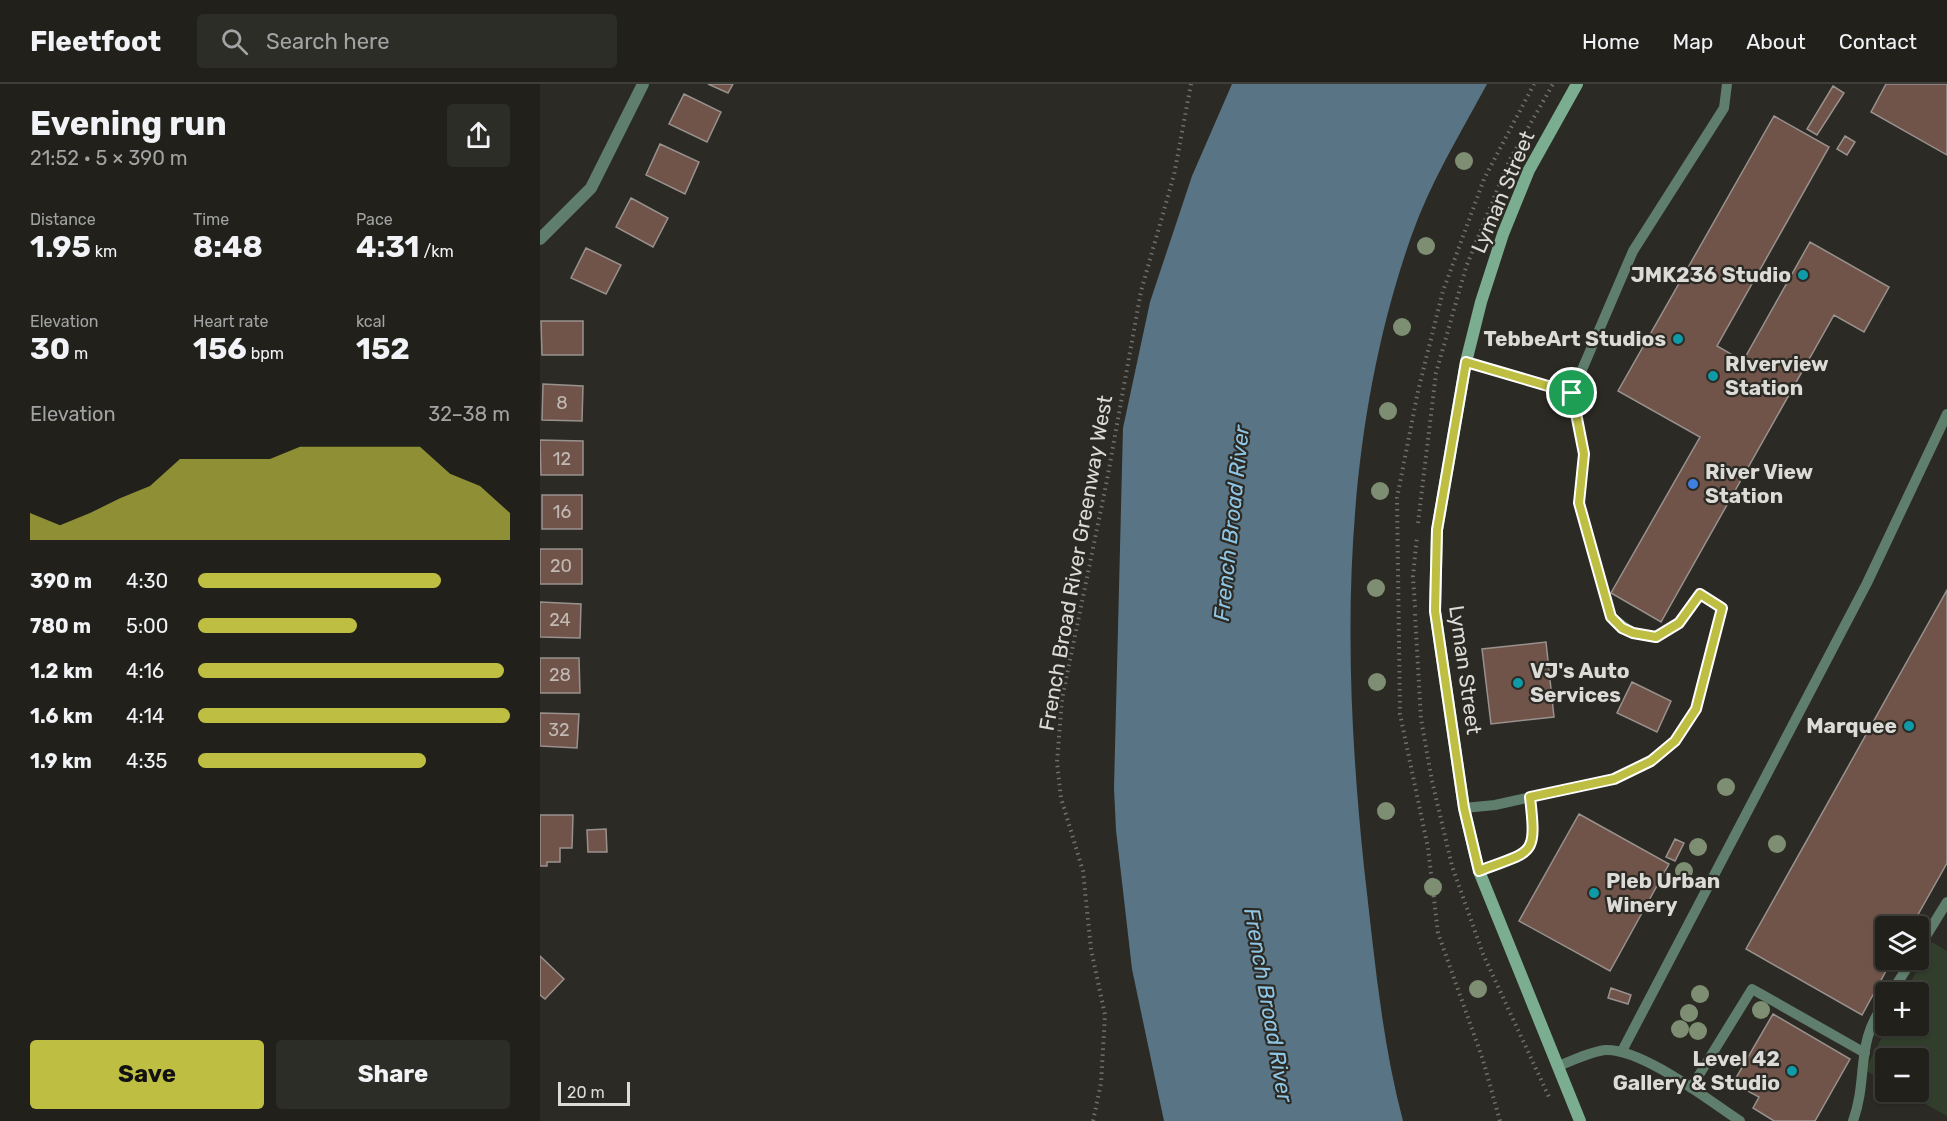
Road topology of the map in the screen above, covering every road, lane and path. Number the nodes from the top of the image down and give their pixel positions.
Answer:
1 (643, 84) edge
2 (1191, 84) edge
3 (1553, 84) edge
4 (1577, 84) edge
5 (1727, 84) edge
6 (540, 239) edge
7 (1466, 362) junction
8 (1572, 393) junction
9 (1947, 414) edge
10 (1530, 797) junction
11 (1464, 808) junction
12 (1479, 871) junction
13 (1947, 902) edge
14 (1929, 931) edge
15 (1875, 1019) edge
16 (1622, 1051) junction
17 (1865, 1053) junction
18 (1558, 1066) junction
19 (1691, 1088) junction
20 (1550, 1100) dead end
21 (1093, 1121) edge
22 (1580, 1121) edge
23 (1740, 1121) edge
24 (1854, 1121) edge

1 - 6 street
2 - 21 path, French Broad River Greenway West
3 - 20 path
4 - 7 main road, Lyman Street
5 - 8 lane
7 - 8 lane
7 - 11 main road, Lyman Street
8 - 10 lane
9 - 16 lane
10 - 11 lane
10 - 12 lane
11 - 12 main road, Lyman Street
12 - 18 main road, Lyman Street
13 - 14 lane
15 - 17 lane
16 - 18 lane
16 - 19 lane
17 - 19 lane
17 - 24 lane
18 - 22 main road, Lyman Street
19 - 23 lane

